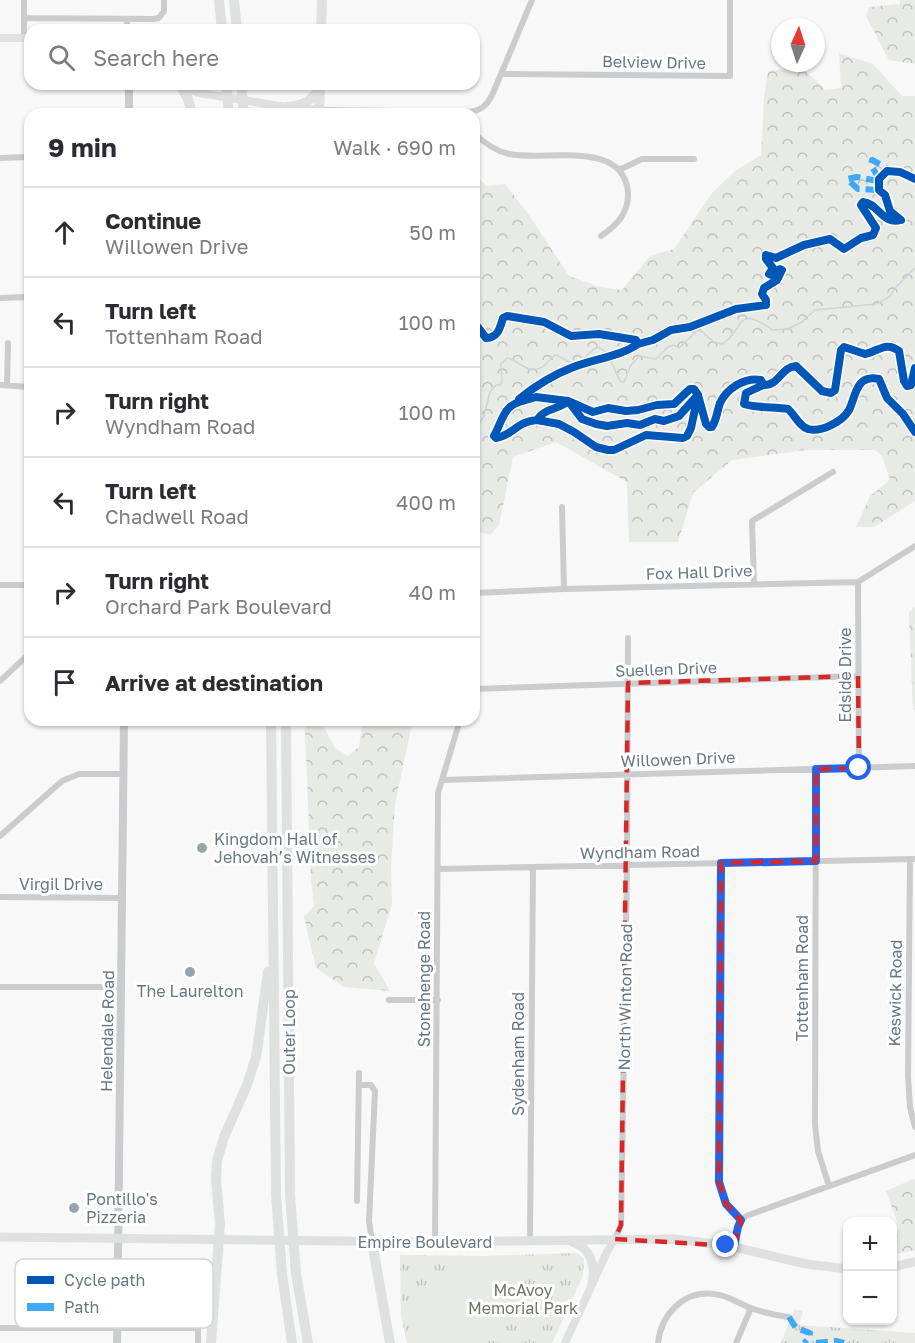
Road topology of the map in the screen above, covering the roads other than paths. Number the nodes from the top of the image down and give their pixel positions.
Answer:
1 (24, 0) edge
2 (164, 0) edge
3 (219, 0) edge
4 (236, 0) edge
5 (321, 0) edge
6 (532, 0) edge
7 (730, 0) edge
8 (24, 18) junction
9 (128, 19) junction
10 (25, 24) edge
11 (128, 24) edge
12 (221, 24) edge
13 (237, 24) edge
14 (321, 24) edge
15 (0, 38) edge
16 (24, 38) edge
17 (501, 74) junction
18 (129, 90) edge
19 (181, 90) edge
20 (191, 90) edge
21 (227, 90) edge
22 (242, 90) edge
23 (318, 90) edge
24 (320, 90) edge
25 (129, 108) edge
26 (190, 108) edge
27 (228, 108) edge
28 (243, 108) edge
29 (278, 108) edge
30 (292, 108) edge
31 (319, 108) edge
32 (480, 109) edge
33 (480, 138) edge
34 (24, 157) edge
35 (0, 158) edge
36 (694, 159) dead end
37 (619, 170) junction
38 (601, 236) dead end
39 (0, 297) edge
40 (24, 297) edge
41 (8, 343) dead end
42 (3, 385) edge
43 (24, 387) edge
44 (833, 472) dead end
45 (562, 507) dead end
46 (915, 546) edge
47 (858, 582) junction
48 (754, 584) junction
49 (0, 585) edge
50 (24, 585) edge
51 (564, 589) junction
52 (480, 593) edge
53 (628, 638) dead end
54 (24, 659) edge
55 (858, 676) junction
56 (0, 681) edge
57 (628, 683) junction
58 (480, 689) edge
59 (124, 726) edge
60 (271, 726) edge
61 (286, 726) edge
62 (458, 726) edge
63 (915, 766) edge
64 (859, 768) junction
65 (816, 769) junction
66 (124, 774) junction
67 (627, 774) junction
68 (443, 780) junction
69 (0, 836) edge
70 (913, 859) edge
71 (816, 861) junction
72 (721, 863) junction
73 (627, 866) junction
74 (533, 867) junction
75 (438, 869) junction
76 (0, 897) edge
77 (122, 898) junction
78 (273, 930) junction
79 (0, 987) edge
80 (120, 987) junction
81 (389, 1000) dead end
82 (438, 1000) junction
83 (359, 1073) dead end
84 (359, 1085) junction
85 (915, 1127) edge
86 (915, 1155) edge
87 (829, 1186) junction
88 (369, 1198) junction
89 (741, 1220) junction
90 (0, 1237) edge
91 (118, 1239) junction
92 (615, 1239) junction
93 (219, 1241) junction
94 (566, 1241) junction
95 (372, 1242) junction
96 (435, 1242) junction
97 (530, 1242) junction
98 (734, 1246) junction
99 (118, 1259) edge
100 (915, 1262) edge
101 (897, 1266) edge
102 (843, 1269) edge
103 (592, 1284) junction
104 (751, 1308) junction
105 (789, 1317) dead end
106 (213, 1318) edge
107 (0, 1328) edge
108 (117, 1328) junction
109 (212, 1328) edge
110 (117, 1343) edge
111 (198, 1343) edge
112 (211, 1343) edge
113 (292, 1343) edge
114 (310, 1343) edge
115 (388, 1343) edge
116 (565, 1343) edge
117 (658, 1343) edge
118 (736, 1343) edge

1 - 8 street
2 - 9 street
3 - 12 highway
4 - 13 highway
5 - 14 highway
6 - 17 street
7 - 17 street, Belview Drive
8 - 9 street
8 - 10 street
9 - 11 street
15 - 16 main road
17 - 32 street
18 - 25 street
19 - 26 highway
20 - 29 main road
21 - 27 highway
22 - 28 highway
23 - 30 highway
24 - 31 highway
33 - 37 street
34 - 35 street
36 - 37 street
37 - 38 street
39 - 40 street
41 - 42 street
42 - 43 street
44 - 48 street
45 - 51 street
46 - 47 street
47 - 48 street, Fox Hall Drive
47 - 55 street, Edside Drive
48 - 51 street, Fox Hall Drive
49 - 50 street
51 - 52 street, Fox Hall Drive
53 - 57 street, North Winton Road
54 - 56 street
55 - 57 street, Suellen Drive
55 - 64 street, Edside Drive
57 - 58 street, Suellen Drive
57 - 67 street, North Winton Road
59 - 66 street, Helendale Road
60 - 78 highway, Outer Loop
61 - 114 highway, Outer Loop
62 - 68 street, Stonehenge Road
63 - 64 street, Willowen Drive
64 - 65 street, Willowen Drive
65 - 67 street, Willowen Drive
65 - 71 street, Tottenham Road
66 - 69 street
66 - 77 street, Helendale Road
67 - 68 street, Willowen Drive
67 - 73 street, North Winton Road
68 - 75 street, Stonehenge Road
70 - 71 street, Wyndham Road
70 - 85 street, Keswick Road
71 - 72 street, Wyndham Road
71 - 87 street, Tottenham Road
72 - 73 street, Wyndham Road
72 - 89 street
73 - 74 street, Wyndham Road
73 - 92 street, North Winton Road
74 - 75 street, Wyndham Road
74 - 97 street, Sydenham Road
75 - 82 street, Stonehenge Road
76 - 77 street, Virgil Drive
77 - 80 street, Helendale Road
78 - 93 highway
78 - 113 highway, Outer Loop
79 - 80 street
80 - 91 street, Helendale Road
81 - 82 street
82 - 96 street, Stonehenge Road
83 - 84 street
84 - 88 street
84 - 88 street
86 - 87 street
87 - 89 street
88 - 95 street
89 - 98 street
90 - 91 main road, Empire Boulevard
91 - 93 main road, Empire Boulevard
91 - 99 street, Helendale Road
92 - 94 main road, Empire Boulevard
92 - 98 main road, Empire Boulevard
92 - 103 main road, North Winton Road
93 - 95 main road, Empire Boulevard
93 - 106 highway
94 - 97 main road, Empire Boulevard
94 - 103 main road
95 - 96 main road, Empire Boulevard
95 - 115 highway
96 - 97 main road, Empire Boulevard
98 - 102 main road, Empire Boulevard
100 - 101 main road
103 - 116 main road, North Winton Road
104 - 105 street
104 - 117 street
104 - 118 street
107 - 108 street
108 - 110 street, Helendale Road
108 - 111 street
109 - 112 highway

